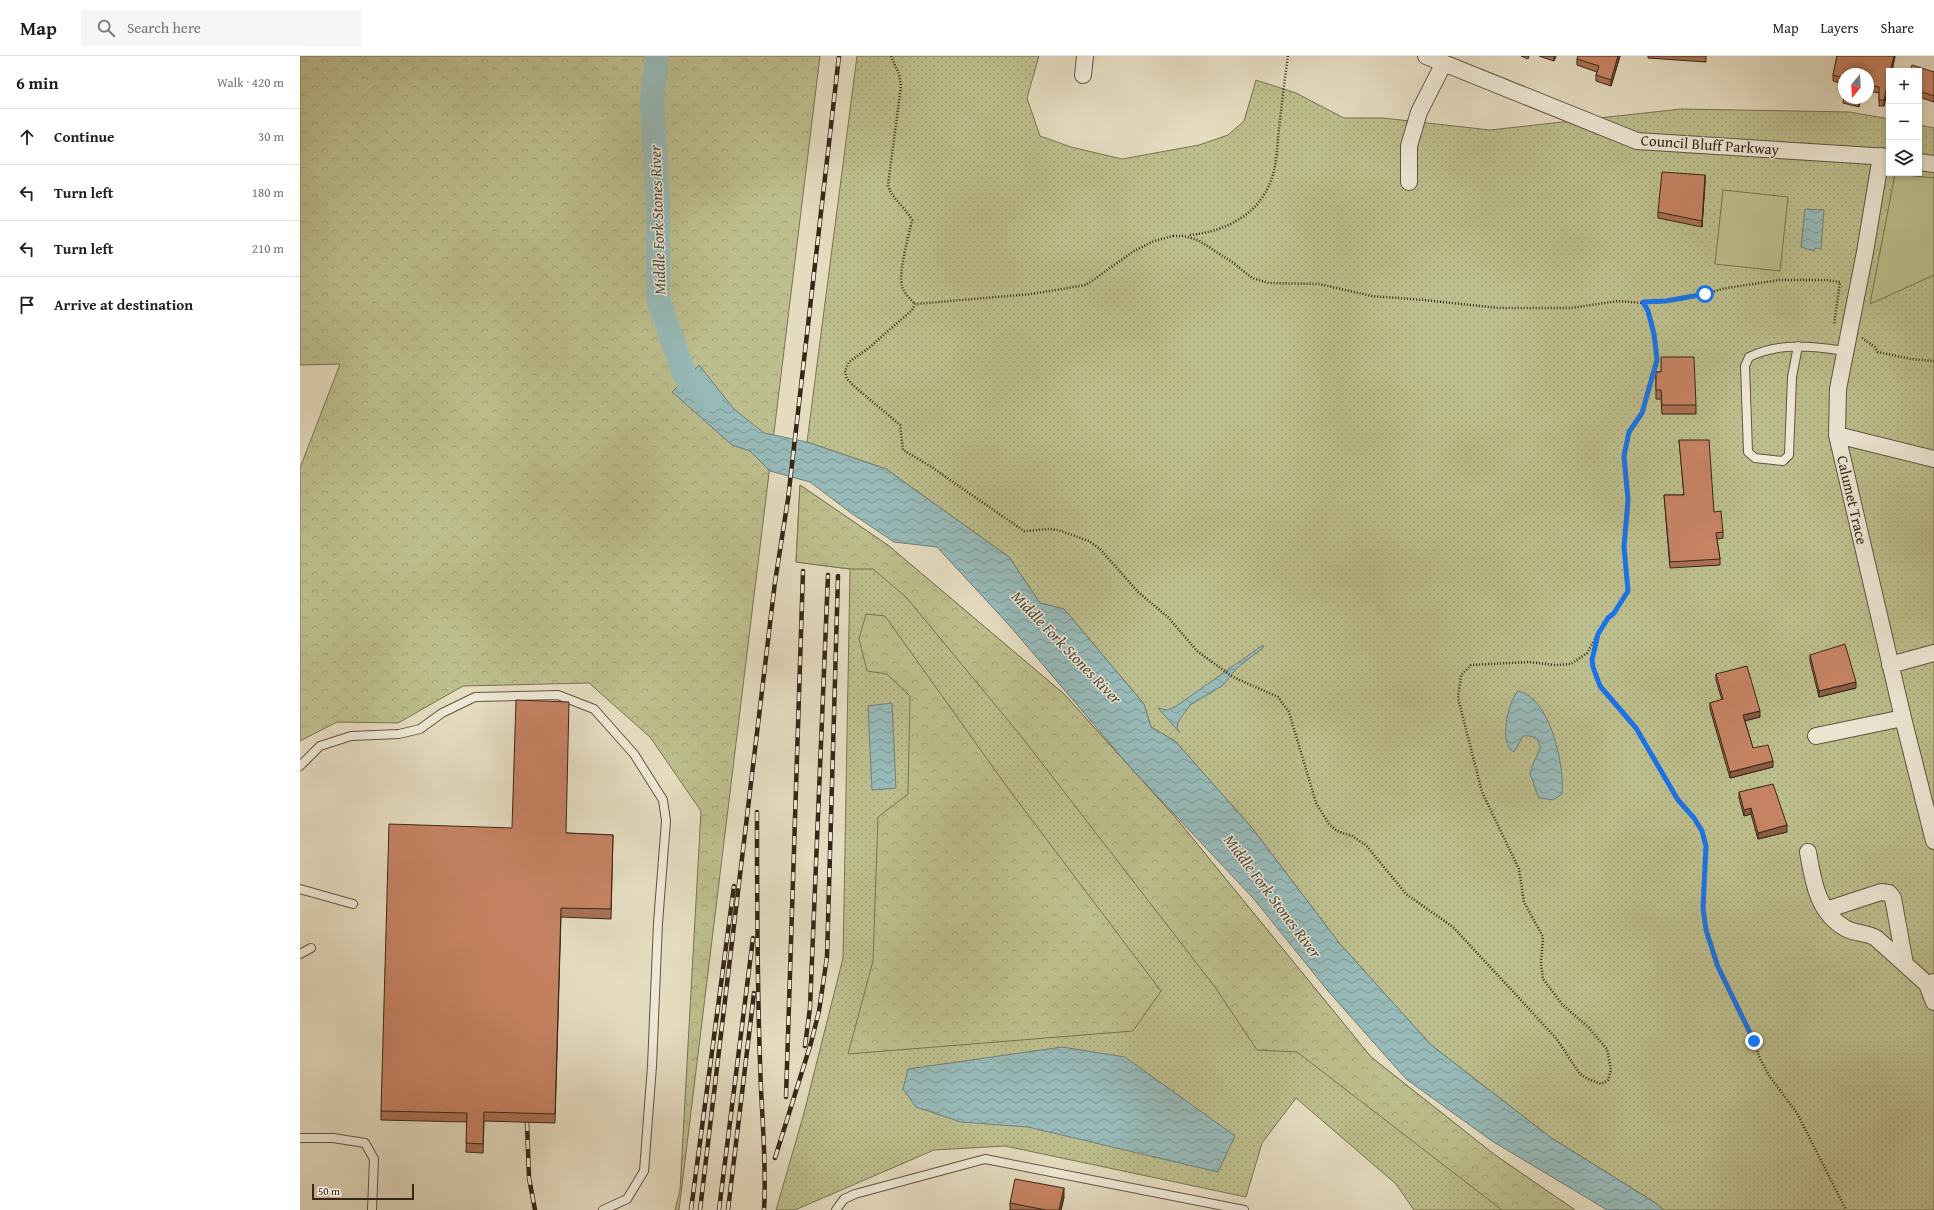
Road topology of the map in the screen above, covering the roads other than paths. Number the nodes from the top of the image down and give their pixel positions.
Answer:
1 (1085, 56) edge
2 (1426, 56) edge
3 (1444, 63) junction
4 (1083, 75) dead end
5 (1885, 156) edge
6 (1922, 162) edge
7 (1934, 164) edge
8 (1409, 182) dead end
9 (1798, 346) junction
10 (1845, 351) junction
11 (1836, 435) junction
12 (1934, 459) edge
13 (1934, 653) edge
14 (1890, 665) junction
15 (1903, 718) junction
16 (1816, 736) dead end
17 (300, 766) edge
18 (1934, 841) edge
19 (1808, 852) dead end
20 (300, 889) edge
21 (353, 904) dead end
22 (1826, 910) junction
23 (311, 948) dead end
24 (300, 954) edge
25 (1905, 964) junction
26 (1931, 983) edge
27 (1934, 1002) edge
28 (300, 1138) edge
29 (372, 1210) edge
30 (603, 1210) edge
31 (836, 1210) edge
32 (1244, 1210) edge

1 - 4 street
2 - 3 street, Council Bluff Parkway
3 - 5 street, Council Bluff Parkway
3 - 8 street
5 - 10 street, Calumet Trace
6 - 7 street
9 - 9 lane
9 - 10 lane
10 - 11 street, Calumet Trace
11 - 12 street
11 - 14 street, Calumet Trace
13 - 14 street
14 - 15 street, Calumet Trace
15 - 16 street
15 - 18 street, Calumet Trace
17 - 30 lane
19 - 22 street
20 - 21 lane
22 - 25 street
22 - 25 street
23 - 24 lane
25 - 26 street
26 - 27 street
28 - 29 lane
31 - 32 lane

